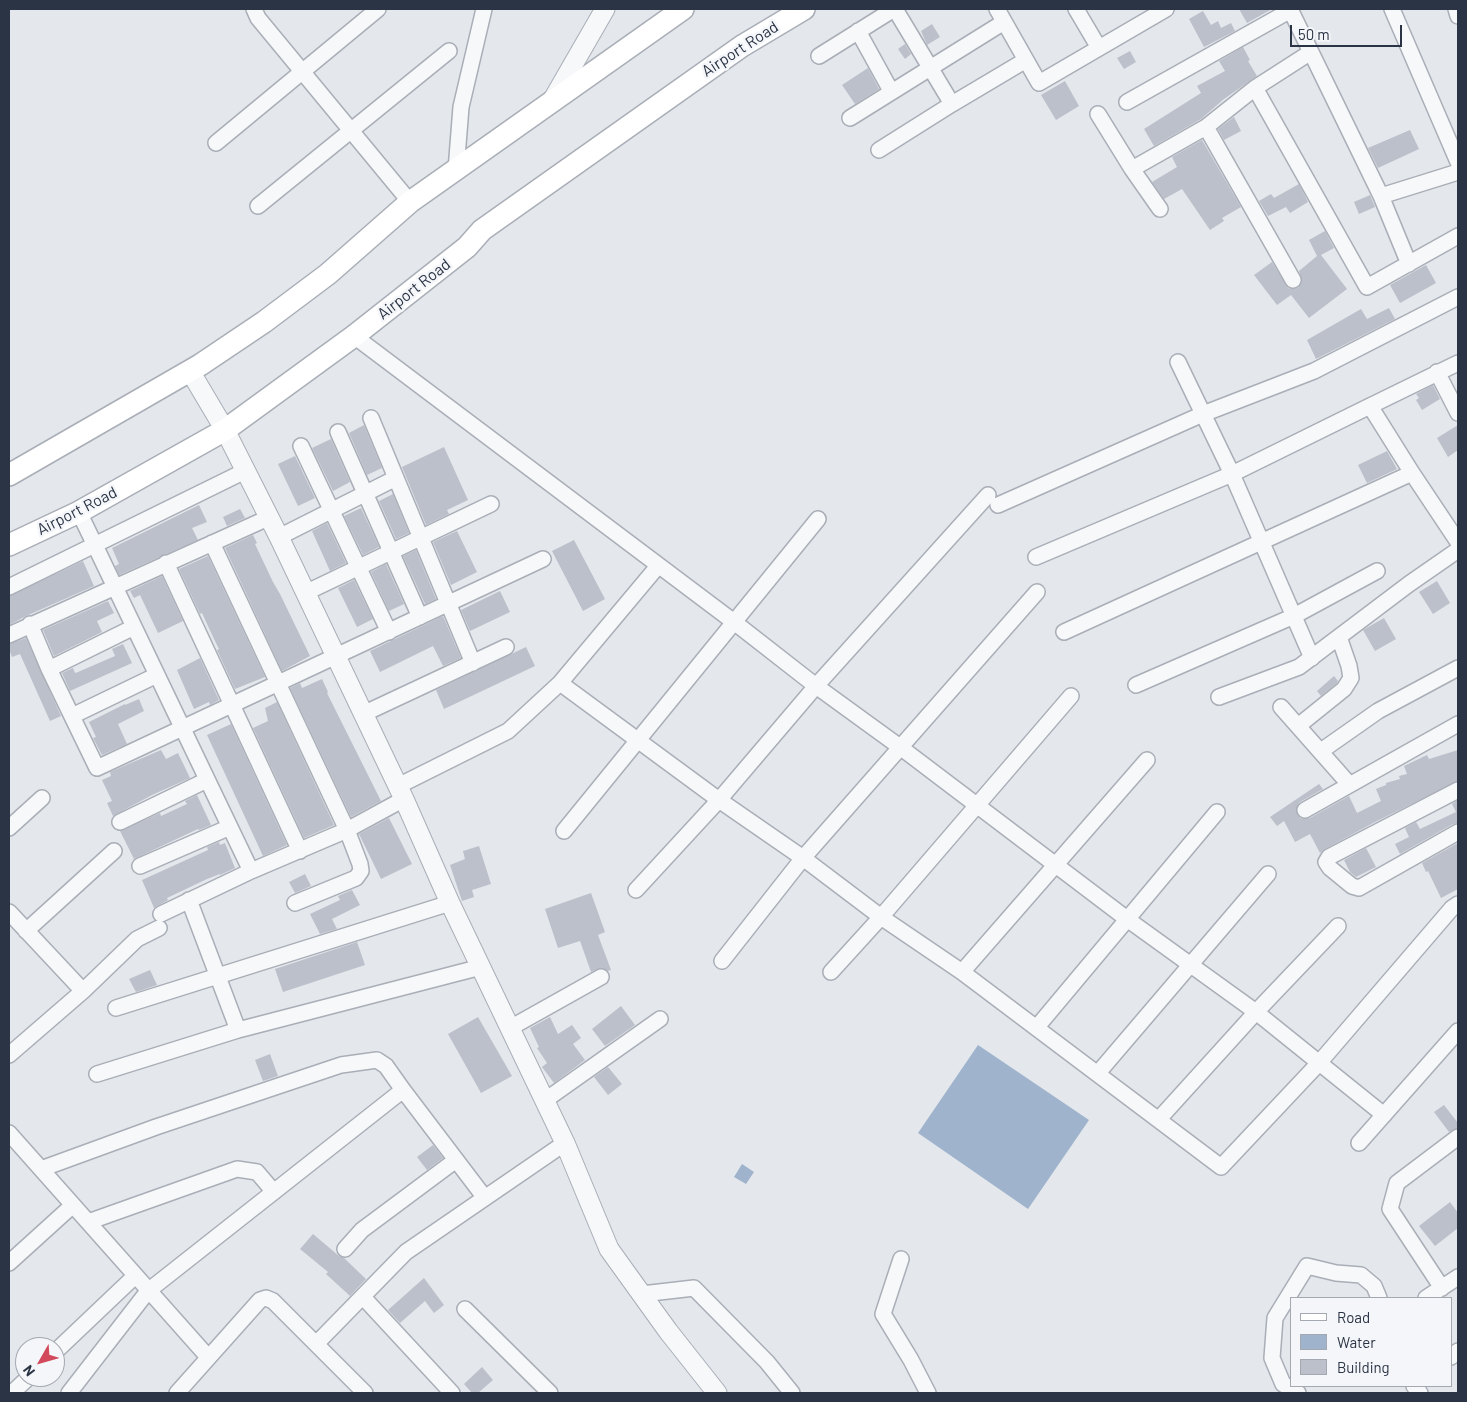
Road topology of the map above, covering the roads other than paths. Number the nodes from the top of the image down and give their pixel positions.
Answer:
1 (254, 9) edge
2 (378, 9) edge
3 (484, 9) edge
4 (605, 9) edge
5 (683, 9) edge
6 (804, 9) edge
7 (894, 9) edge
8 (1076, 9) edge
9 (1166, 9) edge
10 (1291, 9) edge
11 (1392, 9) edge
12 (1456, 9) edge
13 (1001, 15) edge
14 (1142, 15) edge
15 (1458, 16) edge
16 (858, 31) junction
17 (1099, 48) junction
18 (449, 51) dead end
19 (1311, 52) junction
20 (819, 56) dead end
21 (1026, 60) junction
22 (932, 68) junction
23 (302, 72) junction
24 (1255, 88) junction
25 (892, 91) junction
26 (552, 102) junction
27 (1127, 102) dead end
28 (952, 104) junction
29 (1098, 114) dead end
30 (850, 118) dead end
31 (1206, 126) junction
32 (351, 131) junction
33 (216, 142) dead end
34 (879, 150) dead end
35 (1458, 162) edge
36 (1132, 169) junction
37 (456, 170) junction
38 (1458, 172) edge
39 (1381, 196) junction
40 (410, 202) junction
41 (258, 206) dead end
42 (1160, 209) dead end
43 (1458, 236) edge
44 (1409, 264) junction
45 (1293, 280) dead end
46 (1458, 297) edge
47 (354, 336) junction
48 (1178, 362) dead end
49 (1458, 362) edge
50 (190, 371) junction
51 (1437, 372) junction
52 (1370, 406) junction
53 (1458, 412) edge
54 (1203, 414) junction
55 (371, 418) dead end
56 (225, 430) junction
57 (338, 432) dead end
58 (301, 446) dead end
59 (245, 471) junction
60 (1412, 473) junction
61 (1232, 474) junction
62 (9, 475) edge
63 (396, 478) junction
64 (365, 493) junction
65 (491, 504) dead end
66 (331, 511) junction
67 (79, 512) junction
68 (268, 518) junction
69 (818, 518) dead end
70 (279, 537) junction
71 (421, 538) junction
72 (1262, 542) junction
73 (1458, 542) edge
74 (212, 543) junction
75 (9, 545) edge
76 (95, 545) junction
77 (1458, 550) edge
78 (391, 552) junction
79 (1036, 557) dead end
80 (543, 559) dead end
81 (166, 563) junction
82 (658, 566) junction
83 (358, 568) junction
84 (1377, 571) dead end
85 (115, 586) junction
86 (9, 587) edge
87 (1037, 592) dead end
88 (304, 594) junction
89 (448, 604) junction
90 (1294, 616) junction
91 (420, 617) junction
92 (734, 622) junction
93 (30, 624) junction
94 (134, 627) junction
95 (389, 632) junction
96 (1064, 632) dead end
97 (9, 635) edge
98 (1339, 636) junction
99 (506, 647) dead end
100 (335, 656) junction
101 (1312, 658) junction
102 (473, 663) junction
103 (1458, 668) edge
104 (49, 669) junction
105 (157, 675) junction
106 (560, 683) junction
107 (278, 684) junction
108 (1136, 685) dead end
109 (816, 686) junction
110 (1071, 696) dead end
111 (1220, 698) dead end
112 (232, 705) junction
113 (1281, 707) dead end
114 (362, 714) junction
115 (72, 716) junction
116 (1458, 724) edge
117 (1298, 726) junction
118 (182, 728) junction
119 (639, 741) junction
120 (900, 748) junction
121 (1320, 751) junction
122 (1147, 760) dead end
123 (207, 780) junction
124 (1350, 784) junction
125 (1458, 790) edge
126 (401, 792) junction
127 (42, 798) dead end
128 (719, 800) junction
129 (977, 805) junction
130 (1305, 810) dead end
131 (1217, 812) dead end
132 (120, 822) dead end
133 (230, 827) junction
134 (9, 828) edge
135 (347, 830) junction
136 (564, 831) dead end
137 (1458, 832) edge
138 (114, 851) dead end
139 (300, 851) junction
140 (803, 858) junction
141 (1056, 864) junction
142 (140, 866) dead end
143 (251, 871) junction
144 (1268, 874) dead end
145 (636, 890) dead end
146 (189, 900) junction
147 (295, 903) dead end
148 (450, 903) junction
149 (1458, 904) edge
150 (9, 912) edge
151 (881, 916) junction
152 (1128, 919) junction
153 (1338, 926) dead end
154 (26, 931) junction
155 (722, 961) dead end
156 (1191, 965) junction
157 (480, 966) junction
158 (831, 972) dead end
159 (962, 972) junction
160 (219, 976) junction
161 (601, 977) dead end
162 (83, 991) junction
163 (116, 1008) dead end
164 (1256, 1012) junction
165 (660, 1019) dead end
166 (1037, 1027) junction
167 (510, 1028) junction
168 (238, 1030) junction
169 (1458, 1031) edge
170 (9, 1055) edge
171 (1319, 1063) junction
172 (1098, 1073) junction
173 (96, 1074) dead end
174 (403, 1090) junction
175 (544, 1101) junction
176 (1384, 1115) junction
177 (1159, 1119) junction
178 (9, 1133) edge
179 (1458, 1137) edge
180 (565, 1143) junction
181 (1359, 1143) dead end
182 (456, 1160) junction
183 (41, 1169) junction
184 (274, 1192) junction
185 (485, 1198) junction
186 (73, 1205) junction
187 (88, 1222) junction
188 (345, 1249) dead end
189 (901, 1259) dead end
190 (9, 1263) edge
191 (135, 1276) junction
192 (1458, 1276) edge
193 (1442, 1288) junction
194 (148, 1291) junction
195 (642, 1294) junction
196 (363, 1297) junction
197 (1379, 1297) edge
198 (1428, 1297) edge
199 (465, 1309) dead end
200 (65, 1342) edge
201 (316, 1344) junction
202 (208, 1357) junction
203 (70, 1393) edge
204 (177, 1393) edge
205 (365, 1393) edge
206 (452, 1393) edge
207 (550, 1393) edge
208 (717, 1393) edge
209 (792, 1393) edge
210 (928, 1393) edge
211 (1298, 1393) edge

1 - 23 street
2 - 23 street
3 - 37 street
4 - 26 street
5 - 26 main road
6 - 47 main road, Airport Road
7 - 16 street
7 - 22 street
8 - 17 street
9 - 14 street
10 - 19 street
10 - 27 street
11 - 35 street
12 - 15 street
13 - 21 street
13 - 22 street
14 - 17 street
16 - 20 street
16 - 25 street
17 - 21 street
18 - 32 street
19 - 24 street
19 - 39 street
21 - 28 street
22 - 25 street
22 - 28 street
23 - 32 street
23 - 33 street
24 - 31 street
24 - 44 street
25 - 30 street
26 - 37 main road
28 - 34 street
29 - 36 street
31 - 36 street
31 - 45 street
32 - 40 street
32 - 41 street
36 - 42 street
37 - 40 main road
38 - 39 street
39 - 44 street
40 - 50 main road
43 - 44 street
46 - 54 street
47 - 56 main road, Airport Road
47 - 82 street
48 - 54 street
49 - 51 street
50 - 56 street
50 - 62 main road
51 - 52 street
51 - 53 street
52 - 60 street
52 - 61 street
54 - 61 street
54 - 109 street
55 - 63 street
56 - 59 street
56 - 67 main road, Airport Road
57 - 64 street
58 - 66 street
59 - 68 street
59 - 76 street
60 - 72 street
60 - 73 street
61 - 72 street
61 - 79 street
63 - 64 street
63 - 71 street
64 - 66 street
64 - 78 street
65 - 71 street
66 - 70 street
66 - 83 street
67 - 75 main road, Airport Road
67 - 76 street
68 - 70 street
68 - 74 street
69 - 92 street
70 - 88 street
71 - 78 street
71 - 89 street
72 - 90 street
72 - 96 street
74 - 81 street
74 - 107 street
76 - 85 street
76 - 86 street
77 - 98 street
78 - 83 street
78 - 91 street
80 - 89 street
81 - 85 street
81 - 112 street
82 - 92 street
82 - 106 street
83 - 88 street
83 - 95 street
84 - 90 street
85 - 93 street
85 - 94 street
87 - 120 street
88 - 100 street
89 - 91 street
89 - 102 street
90 - 101 street
90 - 108 street
91 - 95 street
92 - 109 street
92 - 119 street
93 - 97 street
93 - 104 street
94 - 104 street
94 - 105 street
95 - 100 street
98 - 101 street
98 - 117 street
99 - 102 street
100 - 107 street
100 - 114 street
101 - 111 street
102 - 114 street
103 - 121 street
104 - 115 street
105 - 115 street
105 - 118 street
106 - 119 street
106 - 126 street
107 - 112 street
107 - 135 street
109 - 120 street
109 - 128 street
110 - 129 street
112 - 118 street
112 - 139 street
113 - 117 street
114 - 126 street
115 - 118 street
116 - 124 street
117 - 121 street
118 - 123 street
119 - 128 street
119 - 136 street
120 - 129 street
120 - 140 street
121 - 124 street
122 - 141 street
123 - 132 street
123 - 133 street
124 - 130 street
125 - 137 street
126 - 135 street
126 - 148 street
127 - 134 street
128 - 140 street
128 - 145 street
129 - 141 street
129 - 151 street
131 - 152 street
133 - 142 street
133 - 143 street
135 - 139 street
135 - 147 street
138 - 154 street
139 - 143 street
140 - 151 street
140 - 155 street
141 - 152 street
141 - 159 street
143 - 146 street
144 - 156 street
146 - 160 street
146 - 162 street
148 - 157 street
148 - 160 street
149 - 171 street
150 - 154 street
151 - 158 street
151 - 159 street
152 - 156 street
152 - 166 street
153 - 164 street
154 - 162 street
156 - 164 street
156 - 172 street
157 - 167 street
157 - 168 street
159 - 166 street
160 - 163 street
160 - 168 street
161 - 167 street
162 - 170 street
164 - 171 street
164 - 177 street
165 - 175 street
166 - 172 street
167 - 175 street
168 - 173 street
169 - 176 street
171 - 176 street
171 - 177 street
172 - 177 street
174 - 182 street
174 - 183 street
174 - 184 street
175 - 180 street
176 - 181 street
178 - 183 street
179 - 193 street
180 - 185 street
180 - 195 street
182 - 185 street
182 - 188 street
183 - 186 street
184 - 187 street
184 - 194 street
185 - 196 street
186 - 187 street
186 - 190 street
187 - 191 street
189 - 210 street
191 - 194 street
191 - 200 street
192 - 193 street
193 - 198 street
194 - 202 street
194 - 203 street
195 - 208 street
195 - 209 street
196 - 201 street
196 - 206 street
197 - 211 street
199 - 207 street
201 - 202 street
201 - 205 street
202 - 204 street

